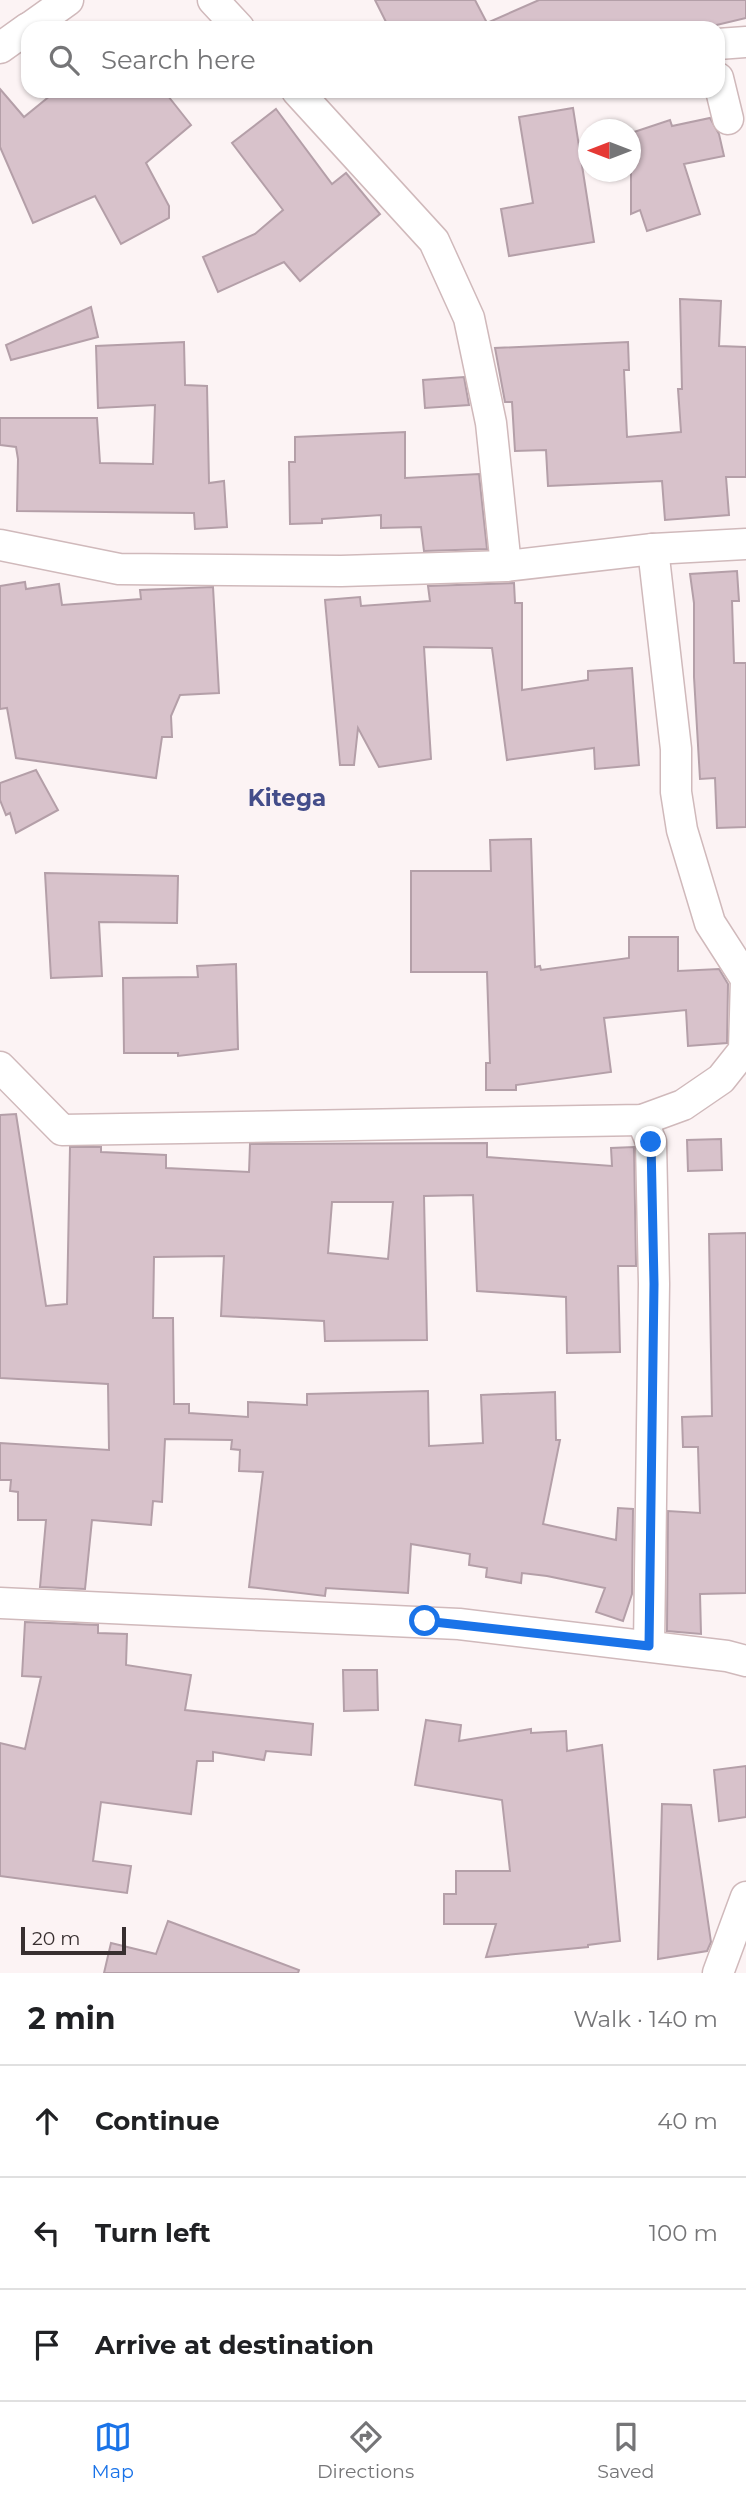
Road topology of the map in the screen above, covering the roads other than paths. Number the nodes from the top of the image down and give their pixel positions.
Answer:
1 (68, 0) edge
2 (213, 0) edge
3 (38, 21) edge
4 (232, 21) edge
5 (21, 33) edge
6 (746, 42) edge
7 (725, 44) edge
8 (0, 48) edge
9 (303, 98) edge
10 (722, 98) edge
11 (727, 119) dead end
12 (746, 544) edge
13 (0, 545) edge
14 (653, 549) junction
15 (506, 566) junction
16 (0, 1067) edge
17 (642, 1120) junction
18 (0, 1603) edge
19 (649, 1646) junction
20 (746, 1661) edge
21 (746, 1898) edge
22 (718, 1973) edge

1 - 3 street
2 - 4 street
5 - 8 street
6 - 7 street
9 - 15 street
10 - 11 street
12 - 14 street
13 - 15 street
14 - 15 street
14 - 17 street
16 - 17 street
17 - 19 street
18 - 19 street
19 - 20 street
21 - 22 street

